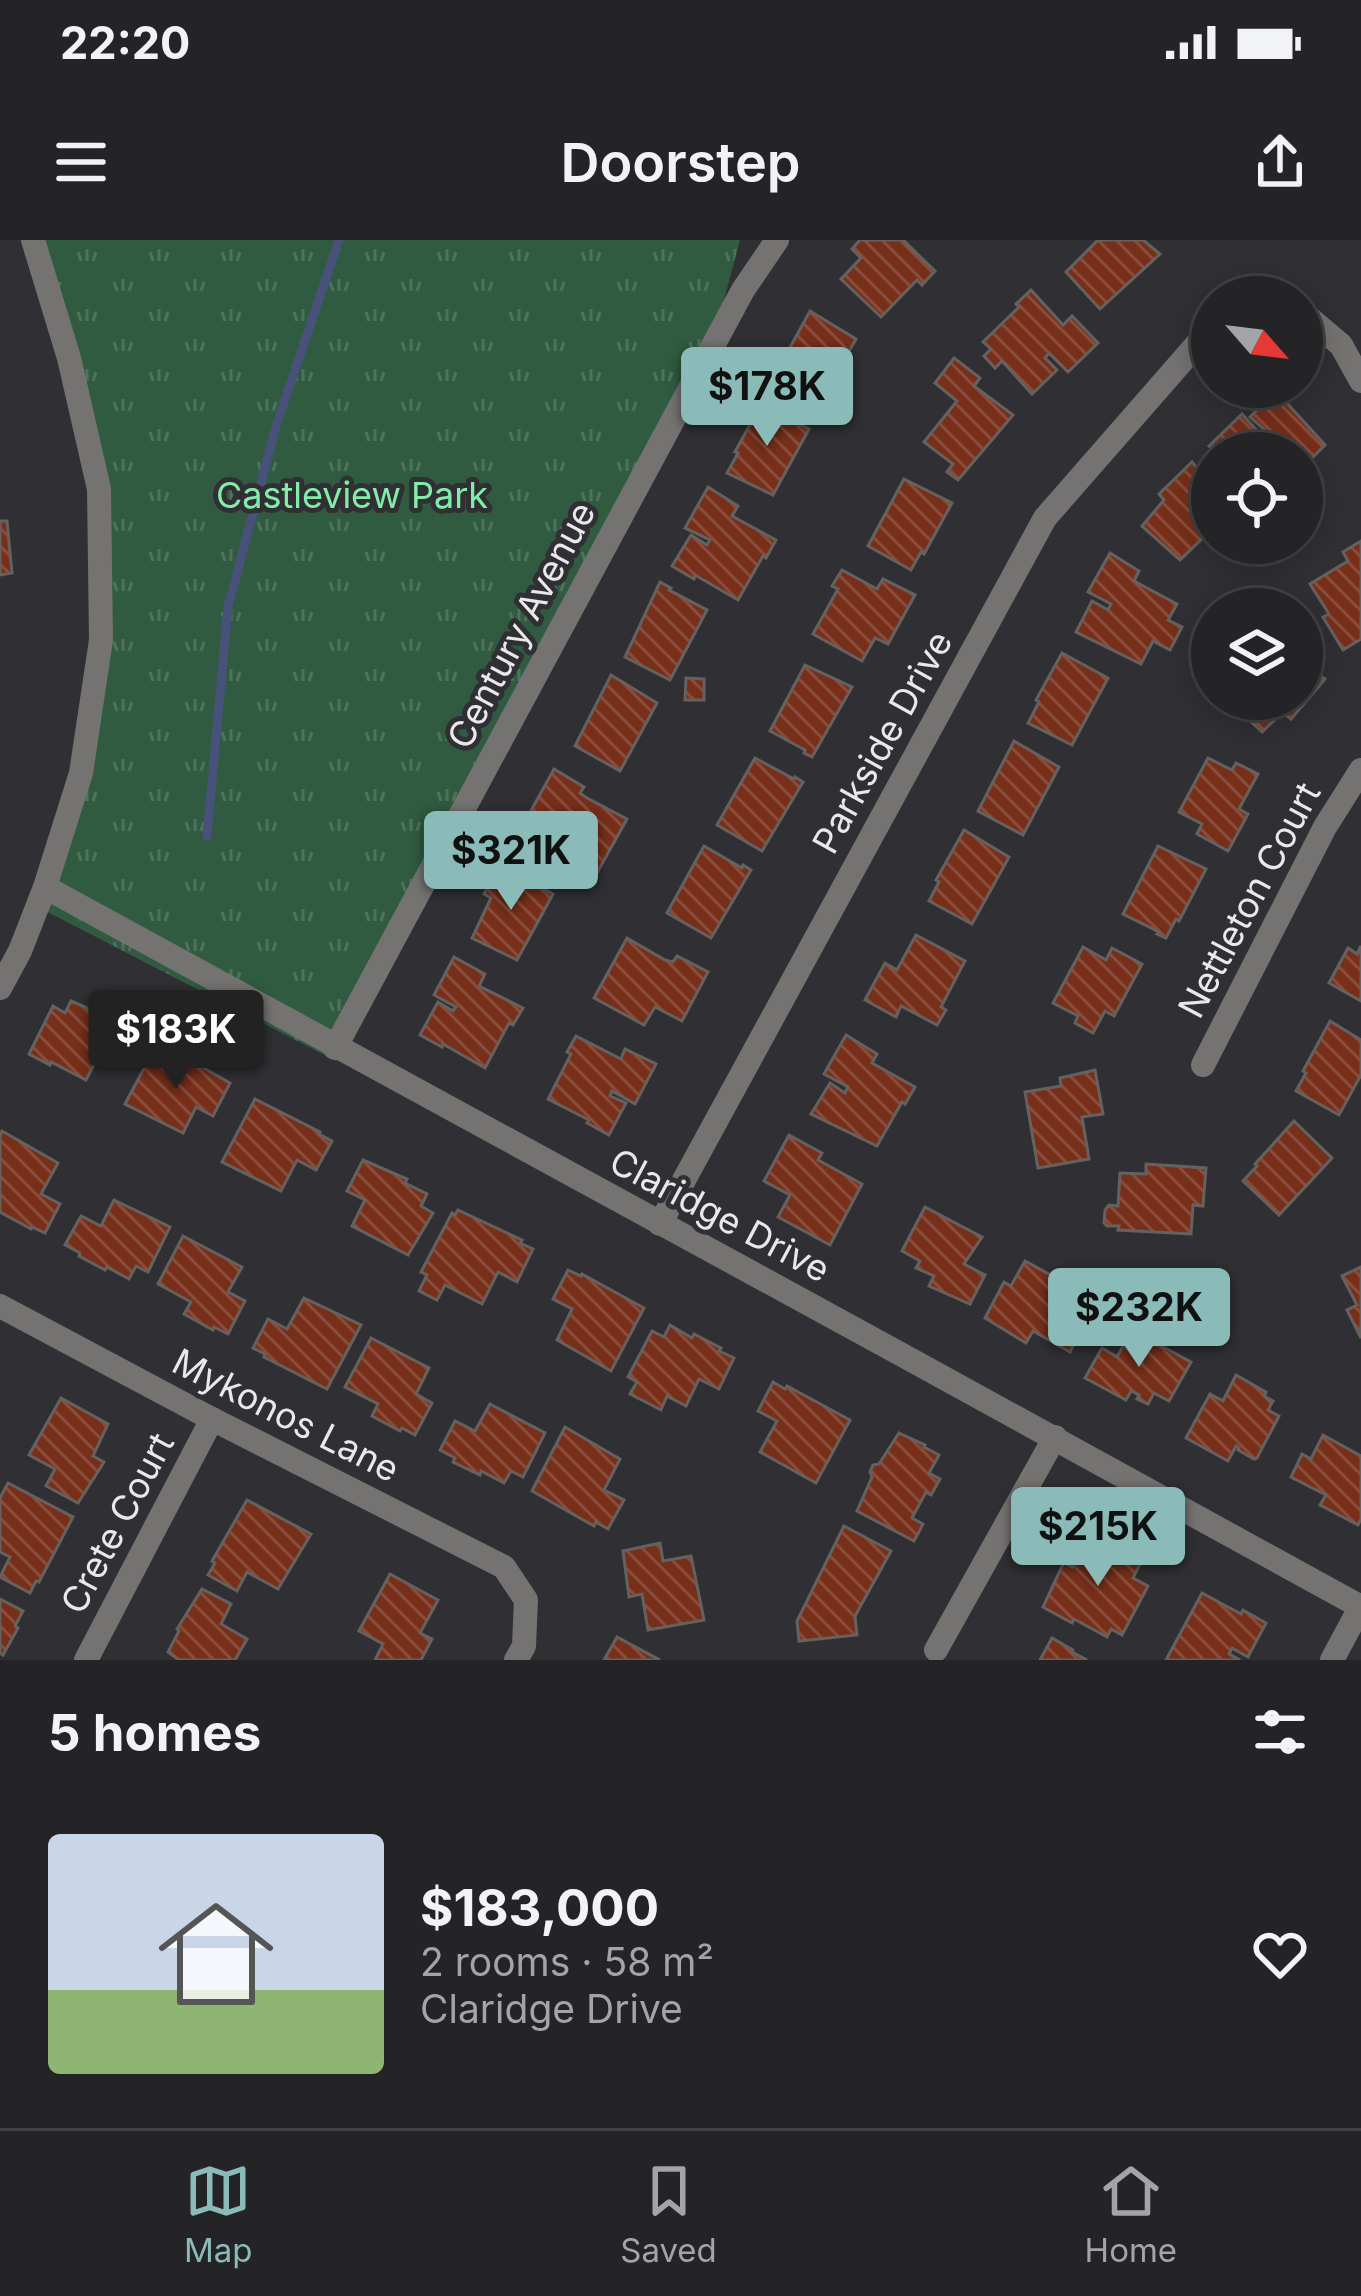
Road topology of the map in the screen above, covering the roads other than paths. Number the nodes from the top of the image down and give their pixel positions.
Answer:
1 (33, 240) edge
2 (777, 240) edge
3 (1323, 329) edge
4 (1191, 351) edge
5 (1361, 381) edge
6 (1361, 770) edge
7 (45, 887) junction
8 (0, 988) edge
9 (335, 1048) junction
10 (1203, 1065) dead end
11 (660, 1224) junction
12 (0, 1306) edge
13 (212, 1419) junction
14 (1055, 1437) junction
15 (1361, 1607) edge
16 (937, 1650) dead end
17 (86, 1660) edge
18 (516, 1660) edge
19 (1332, 1660) edge

1 - 7 street
2 - 9 street, Century Avenue
3 - 5 street
4 - 11 street, Parkside Drive
6 - 10 street, Nettleton Court
7 - 8 street
7 - 9 street, Claridge Drive
9 - 11 street, Claridge Drive
11 - 14 street, Claridge Drive
12 - 13 street, Mykonos Lane
13 - 17 street, Crete Court
13 - 18 street, Mykonos Lane
14 - 15 street, Claridge Drive
14 - 16 street
15 - 19 street

